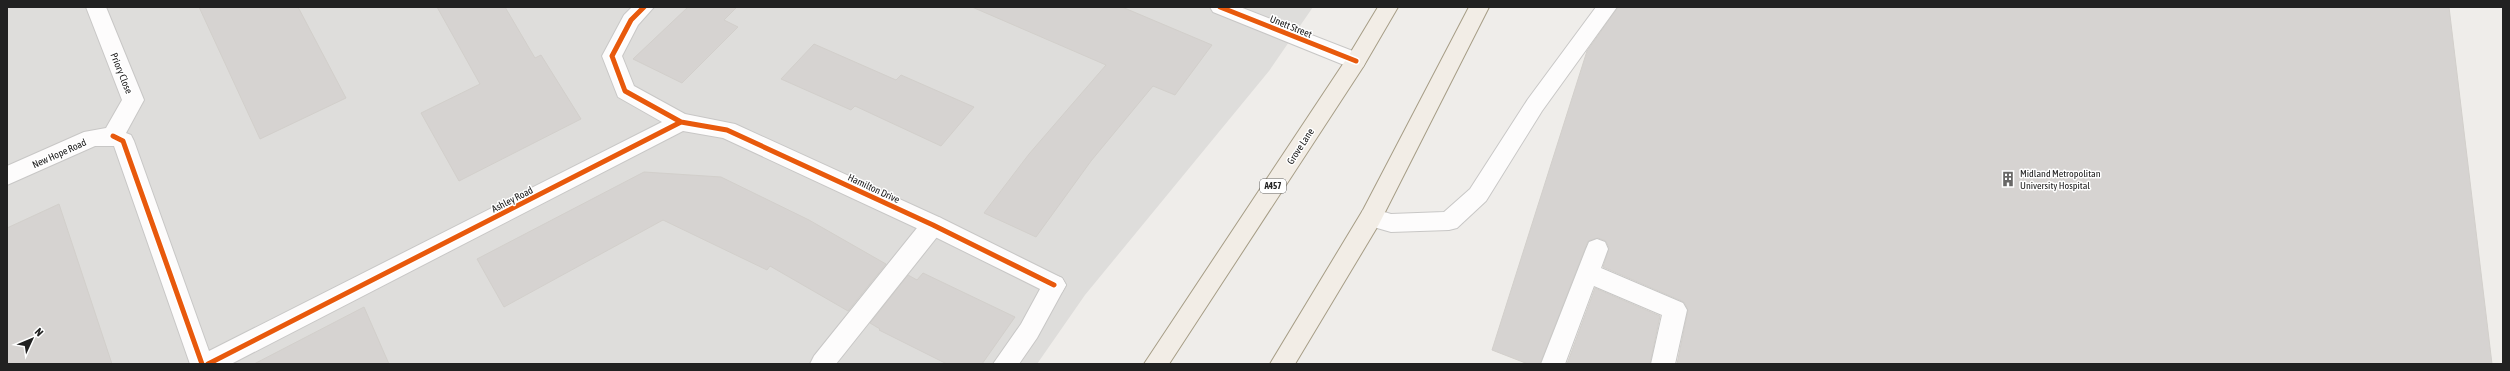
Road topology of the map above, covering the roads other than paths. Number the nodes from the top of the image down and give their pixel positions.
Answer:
1 (96, 7) edge
2 (644, 7) edge
3 (1220, 7) edge
4 (1388, 7) edge
5 (1480, 7) edge
6 (1607, 7) edge
7 (1356, 61) junction
8 (681, 122) junction
9 (113, 136) junction
10 (7, 176) edge
11 (1371, 217) junction
12 (933, 225) junction
13 (1597, 249) dead end
14 (1588, 273) junction
15 (202, 364) edge
16 (208, 364) edge
17 (822, 364) edge
18 (1005, 364) edge
19 (1156, 364) edge
20 (1282, 364) edge
21 (1553, 364) edge
22 (1663, 364) edge

1 - 9 street, Priory Close
2 - 8 street
3 - 7 street, Unett Street
4 - 7 main road, Grove Lane / A457
5 - 11 main road
6 - 11 street
7 - 19 main road, Grove Lane / A457
8 - 12 street, Hamilton Drive
8 - 16 street, Ashley Road
9 - 10 street, New Hope Road
9 - 15 street
11 - 20 main road
12 - 17 street
12 - 18 street, Hamilton Drive
13 - 14 street
14 - 21 street
14 - 22 street

